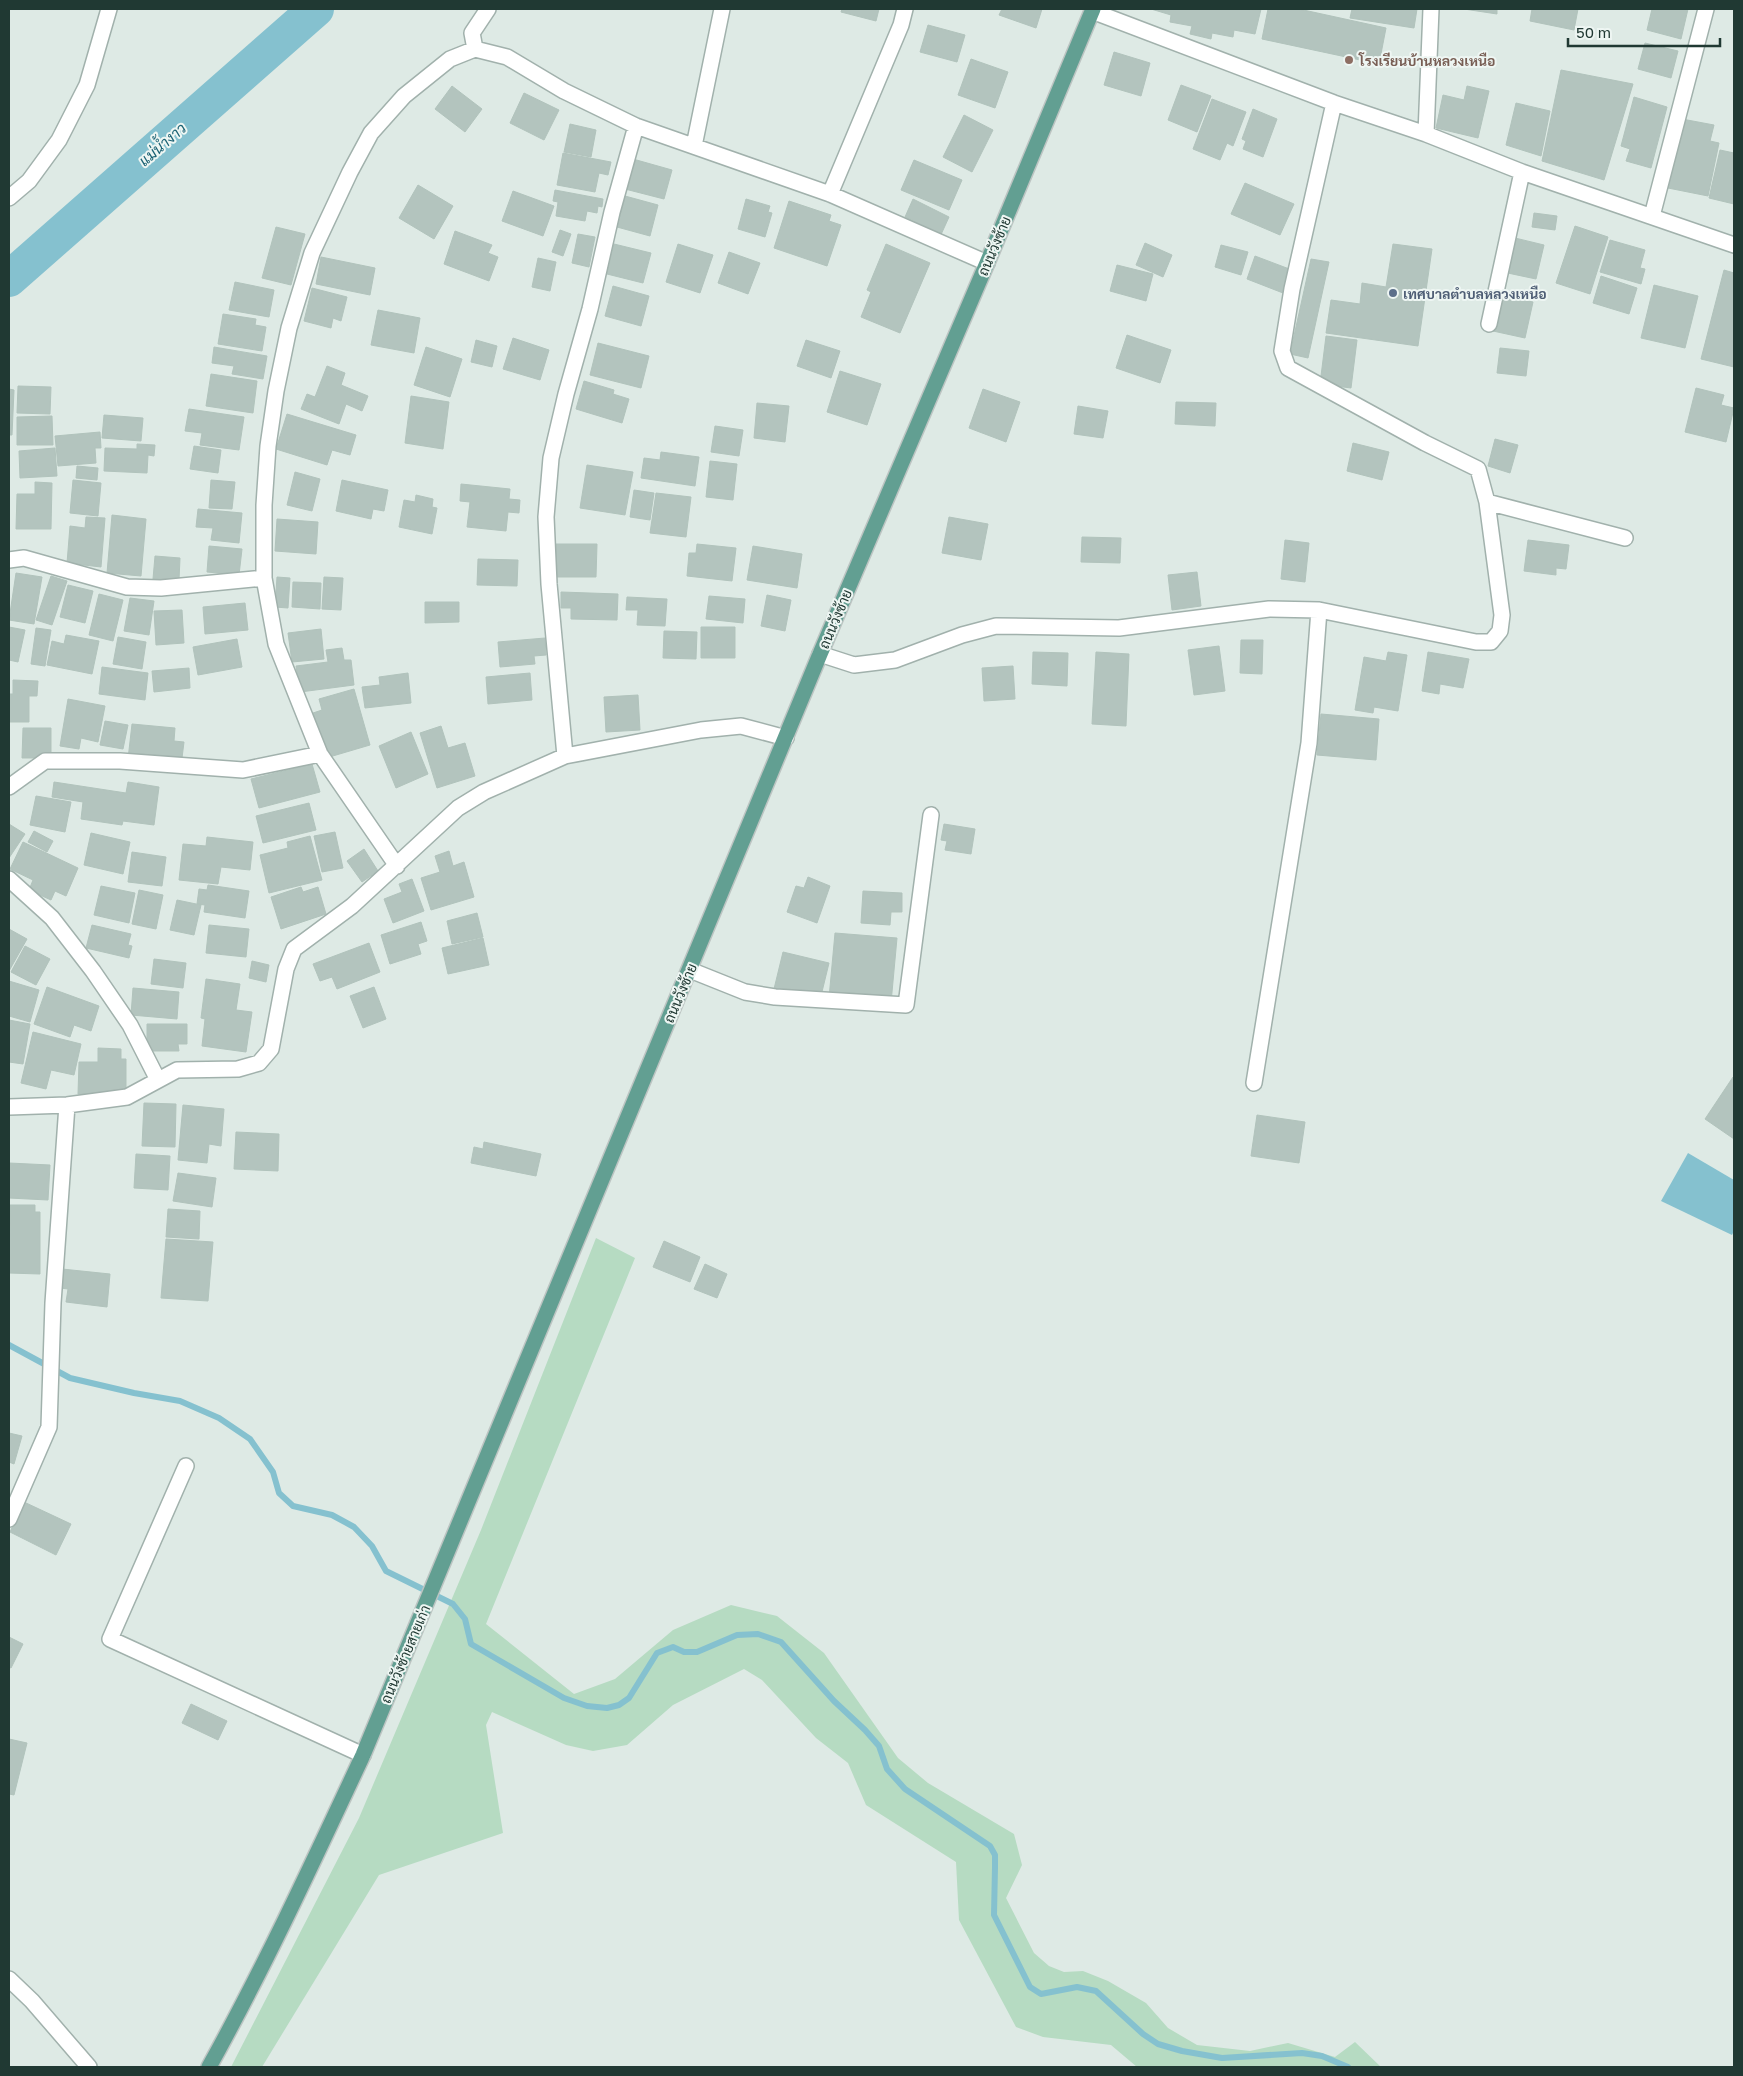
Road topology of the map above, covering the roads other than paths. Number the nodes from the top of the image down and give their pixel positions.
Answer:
1 (109, 9) edge
2 (488, 9) edge
3 (722, 9) edge
4 (906, 9) edge
5 (1431, 9) edge
6 (1706, 9) edge
7 (1093, 10) edge
8 (475, 49) junction
9 (1334, 103) junction
10 (636, 126) junction
11 (1426, 134) junction
12 (694, 146) junction
13 (1522, 172) junction
14 (830, 194) junction
15 (9, 198) edge
16 (1652, 216) junction
17 (1734, 245) edge
18 (987, 264) junction
19 (1489, 324) dead end
20 (1487, 502) junction
21 (1625, 538) dead end
22 (9, 560) edge
23 (264, 578) junction
24 (1319, 610) junction
25 (820, 654) junction
26 (786, 738) junction
27 (320, 754) junction
28 (566, 756) junction
29 (9, 787) edge
30 (932, 815) dead end
31 (397, 866) junction
32 (9, 878) edge
33 (690, 970) junction
34 (158, 1080) junction
35 (1254, 1083) dead end
36 (67, 1105) junction
37 (9, 1107) edge
38 (581, 1231) joint
39 (186, 1466) dead end
40 (9, 1519) edge
41 (363, 1755) junction
42 (9, 1979) edge
43 (89, 2067) edge
44 (209, 2067) edge

1 - 15 street
2 - 8 street
3 - 12 street
4 - 14 street
5 - 11 street
6 - 16 street
7 - 9 street
7 - 18 main road, ถนนวังซ้าย
8 - 10 street
8 - 23 street
9 - 11 street
9 - 20 street
10 - 12 street
10 - 28 street
11 - 13 street
12 - 14 street
13 - 16 street
13 - 19 street
14 - 18 street
16 - 17 street
18 - 25 main road, ถนนวังซ้าย
20 - 21 street
20 - 24 street
22 - 23 street
23 - 27 street
24 - 25 street
24 - 35 street
25 - 26 main road, ถนนวังซ้าย
26 - 28 street
26 - 33 main road, ถนนวังซ้าย
27 - 29 street
27 - 31 street
28 - 31 street
30 - 33 street
31 - 34 street
32 - 34 street
33 - 38 main road, ถนนวังซ้าย
34 - 36 street
36 - 37 street
36 - 40 street
38 - 41 main road, ถนนวังซ้ายสายเก่า
39 - 41 street
41 - 44 main road, ถนนวังซ้ายสายเก่า
42 - 43 street

